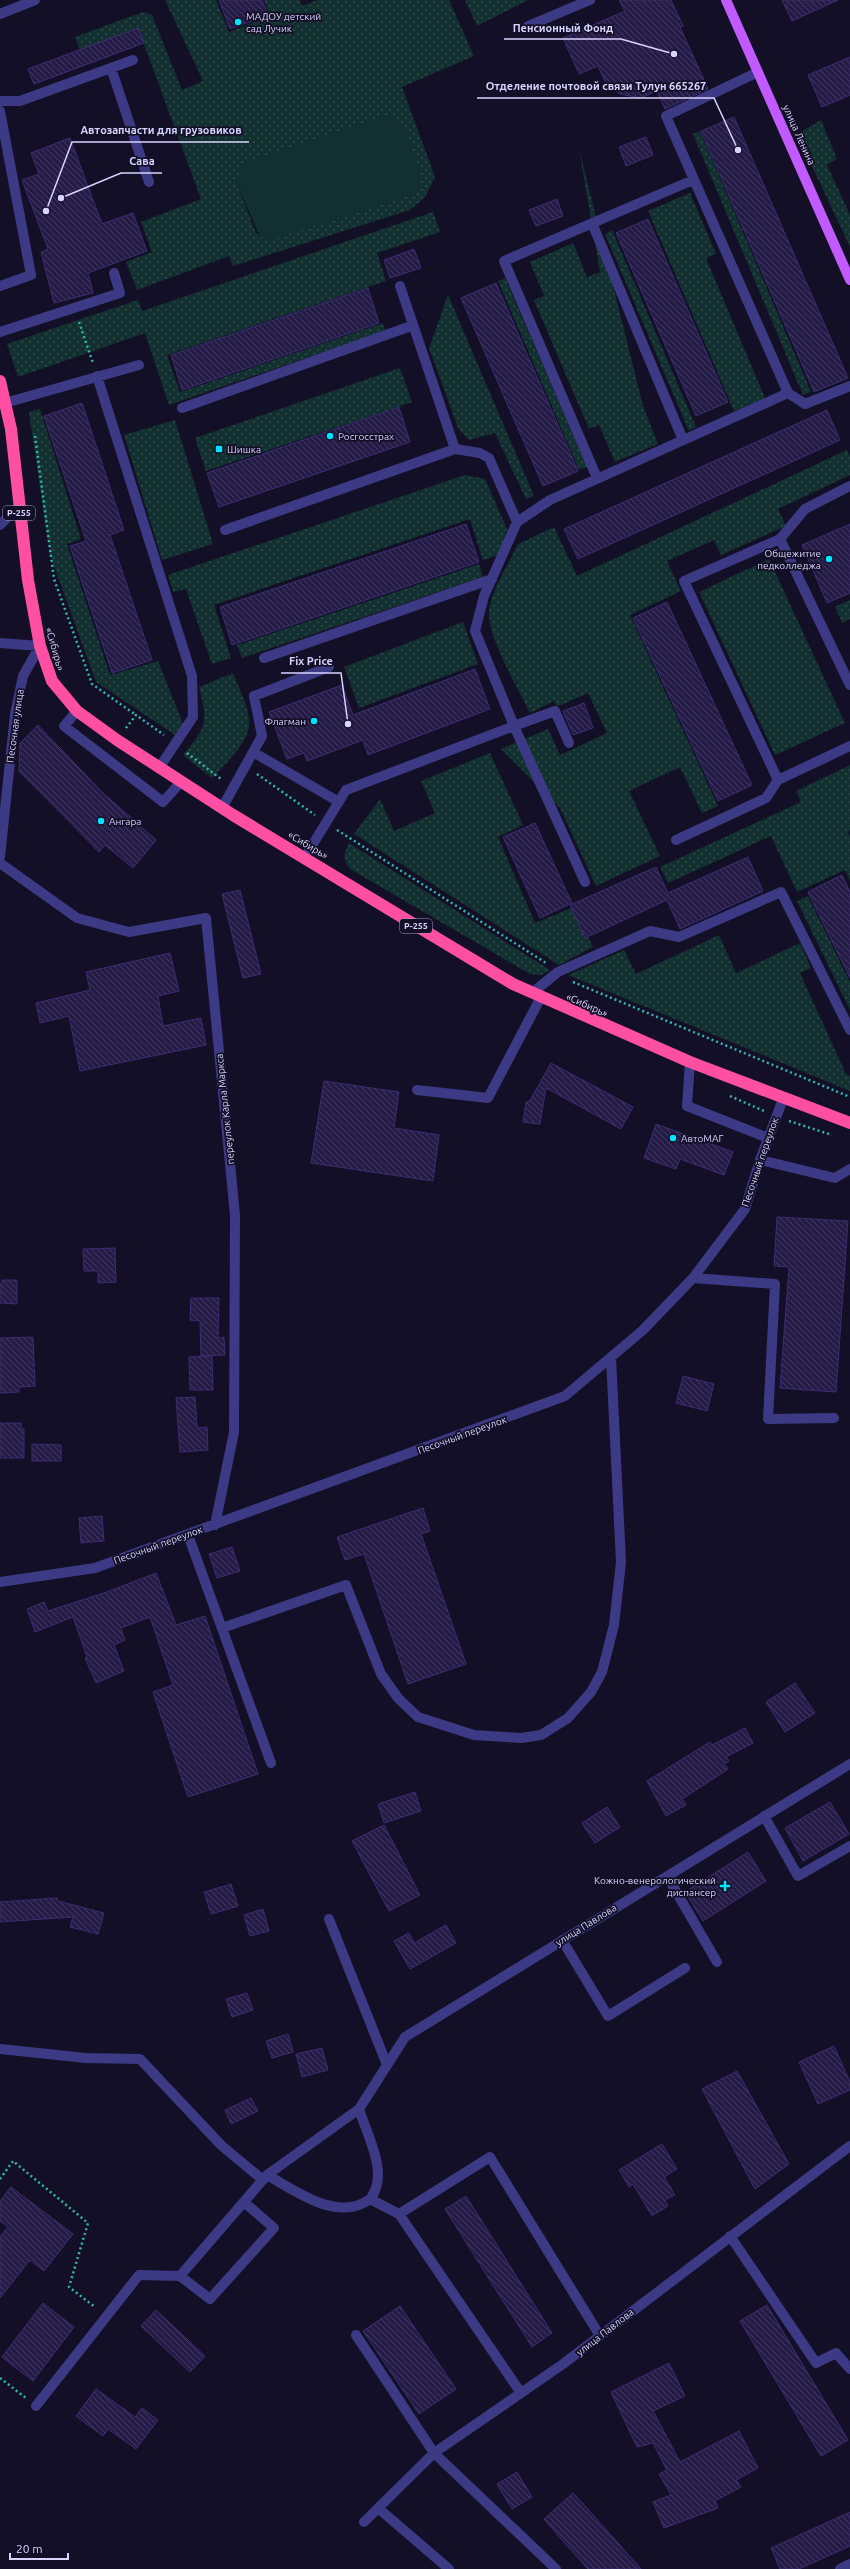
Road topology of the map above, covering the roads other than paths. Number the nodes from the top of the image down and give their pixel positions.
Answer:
1 (35, 0) edge
2 (590, 0) edge
3 (726, 0) edge
4 (0, 14) edge
5 (528, 26) dead end
6 (133, 60) dead end
7 (111, 68) junction
8 (758, 72) junction
9 (0, 101) edge
10 (0, 111) edge
11 (694, 180) junction
12 (149, 182) dead end
13 (592, 223) junction
14 (114, 273) dead end
15 (850, 280) edge
16 (0, 286) edge
17 (400, 286) dead end
18 (412, 326) junction
19 (0, 332) edge
20 (138, 364) dead end
21 (97, 376) junction
22 (0, 381) edge
23 (849, 388) edge
24 (788, 393) junction
25 (5, 403) junction
26 (182, 408) dead end
27 (683, 440) junction
28 (455, 449) junction
29 (597, 478) junction
30 (850, 486) edge
31 (18, 507) junction
32 (517, 522) junction
33 (0, 525) edge
34 (225, 530) dead end
35 (780, 539) junction
36 (492, 579) junction
37 (0, 643) edge
38 (40, 646) junction
39 (264, 658) dead end
40 (329, 667) dead end
41 (850, 685) edge
42 (78, 711) junction
43 (514, 726) junction
44 (569, 743) dead end
45 (850, 746) edge
46 (253, 752) junction
47 (160, 768) junction
48 (778, 780) junction
49 (181, 782) junction
50 (339, 802) junction
51 (222, 808) junction
52 (676, 840) dead end
53 (0, 857) edge
54 (305, 857) junction
55 (0, 864) edge
56 (585, 882) dead end
57 (537, 995) junction
58 (850, 1030) edge
59 (690, 1062) junction
60 (417, 1090) dead end
61 (783, 1099) junction
62 (850, 1123) edge
63 (768, 1138) junction
64 (760, 1160) junction
65 (850, 1169) edge
66 (693, 1278) junction
67 (611, 1358) junction
68 (834, 1418) dead end
69 (215, 1525) junction
70 (188, 1535) junction
71 (0, 1582) edge
72 (222, 1628) junction
73 (271, 1763) dead end
74 (850, 1764) edge
75 (764, 1816) junction
76 (850, 1846) edge
77 (667, 1876) junction
78 (329, 1919) dead end
79 (562, 1940) junction
80 (717, 1962) dead end
81 (685, 1968) dead end
82 (0, 2048) edge
83 (386, 2065) junction
84 (359, 2109) junction
85 (850, 2146) edge
86 (265, 2178) junction
87 (370, 2199) junction
88 (244, 2202) junction
89 (400, 2214) junction
90 (730, 2236) junction
91 (180, 2276) junction
92 (356, 2335) dead end
93 (600, 2336) junction
94 (850, 2369) edge
95 (521, 2393) junction
96 (36, 2406) road end
97 (434, 2453) junction
98 (378, 2508) junction
99 (364, 2522) dead end
100 (850, 2564) edge
101 (449, 2569) edge
102 (556, 2569) edge
103 (840, 2569) edge

1 - 4 street
2 - 5 street
3 - 8 main road, улица Ленина
6 - 7 street
7 - 9 street
7 - 12 street
8 - 11 street
8 - 15 main road, улица Ленина
10 - 16 street
11 - 13 street
11 - 24 street
13 - 27 street
13 - 29 street
14 - 19 street
17 - 18 street
18 - 26 street
18 - 28 street
20 - 21 street
21 - 25 street
21 - 47 street
22 - 25 highway, «Сибирь» / Р-255
23 - 24 street
24 - 27 street
25 - 31 highway, «Сибирь» / Р-255
27 - 29 street
28 - 32 street
28 - 34 street
29 - 32 street
30 - 35 street
31 - 33 street
31 - 38 highway, «Сибирь» / Р-255
32 - 36 street
35 - 41 street
35 - 48 street
36 - 39 street
36 - 43 street
37 - 38 street
38 - 42 highway, «Сибирь» / Р-255
38 - 53 street, Песочная улица
40 - 46 street
42 - 47 highway, «Сибирь» / Р-255
42 - 49 street
43 - 44 street
43 - 50 street
43 - 56 street
45 - 48 street
46 - 50 street
46 - 51 street
47 - 49 highway, «Сибирь» / Р-255
48 - 52 street
49 - 51 highway, «Сибирь» / Р-255
50 - 54 street
51 - 54 highway, «Сибирь» / Р-255
54 - 57 highway, «Сибирь» / Р-255
55 - 69 street, переулок Карла Маркса
57 - 58 street
57 - 59 highway, «Сибирь» / Р-255
57 - 60 street
59 - 61 highway, «Сибирь» / Р-255
59 - 63 street
61 - 62 highway, «Сибирь» / Р-255
61 - 63 street, Песочный переулок
63 - 64 street, Песочный переулок
64 - 65 street
64 - 66 street, Песочный переулок
66 - 67 street, Песочный переулок
66 - 68 street
67 - 69 street, Песочный переулок
67 - 72 street
69 - 70 street, Песочный переулок
70 - 71 street, Песочный переулок
70 - 72 street
72 - 73 street
74 - 75 street, улица Павлова
75 - 76 street
75 - 77 street, улица Павлова
77 - 79 street, улица Павлова
77 - 80 street
78 - 83 street
79 - 81 street
79 - 83 street, улица Павлова
82 - 86 street
83 - 84 street
84 - 86 street
84 - 87 street
85 - 90 street, улица Павлова
86 - 87 street
86 - 88 street
87 - 89 street
88 - 91 street
88 - 91 street
89 - 93 street
89 - 95 street
90 - 93 street, улица Павлова
90 - 94 street
91 - 96 street
92 - 97 street
93 - 95 street, улица Павлова
95 - 97 street, улица Павлова
97 - 98 street, улица Павлова
97 - 102 street
98 - 99 street, улица Павлова
98 - 101 street
100 - 103 street

